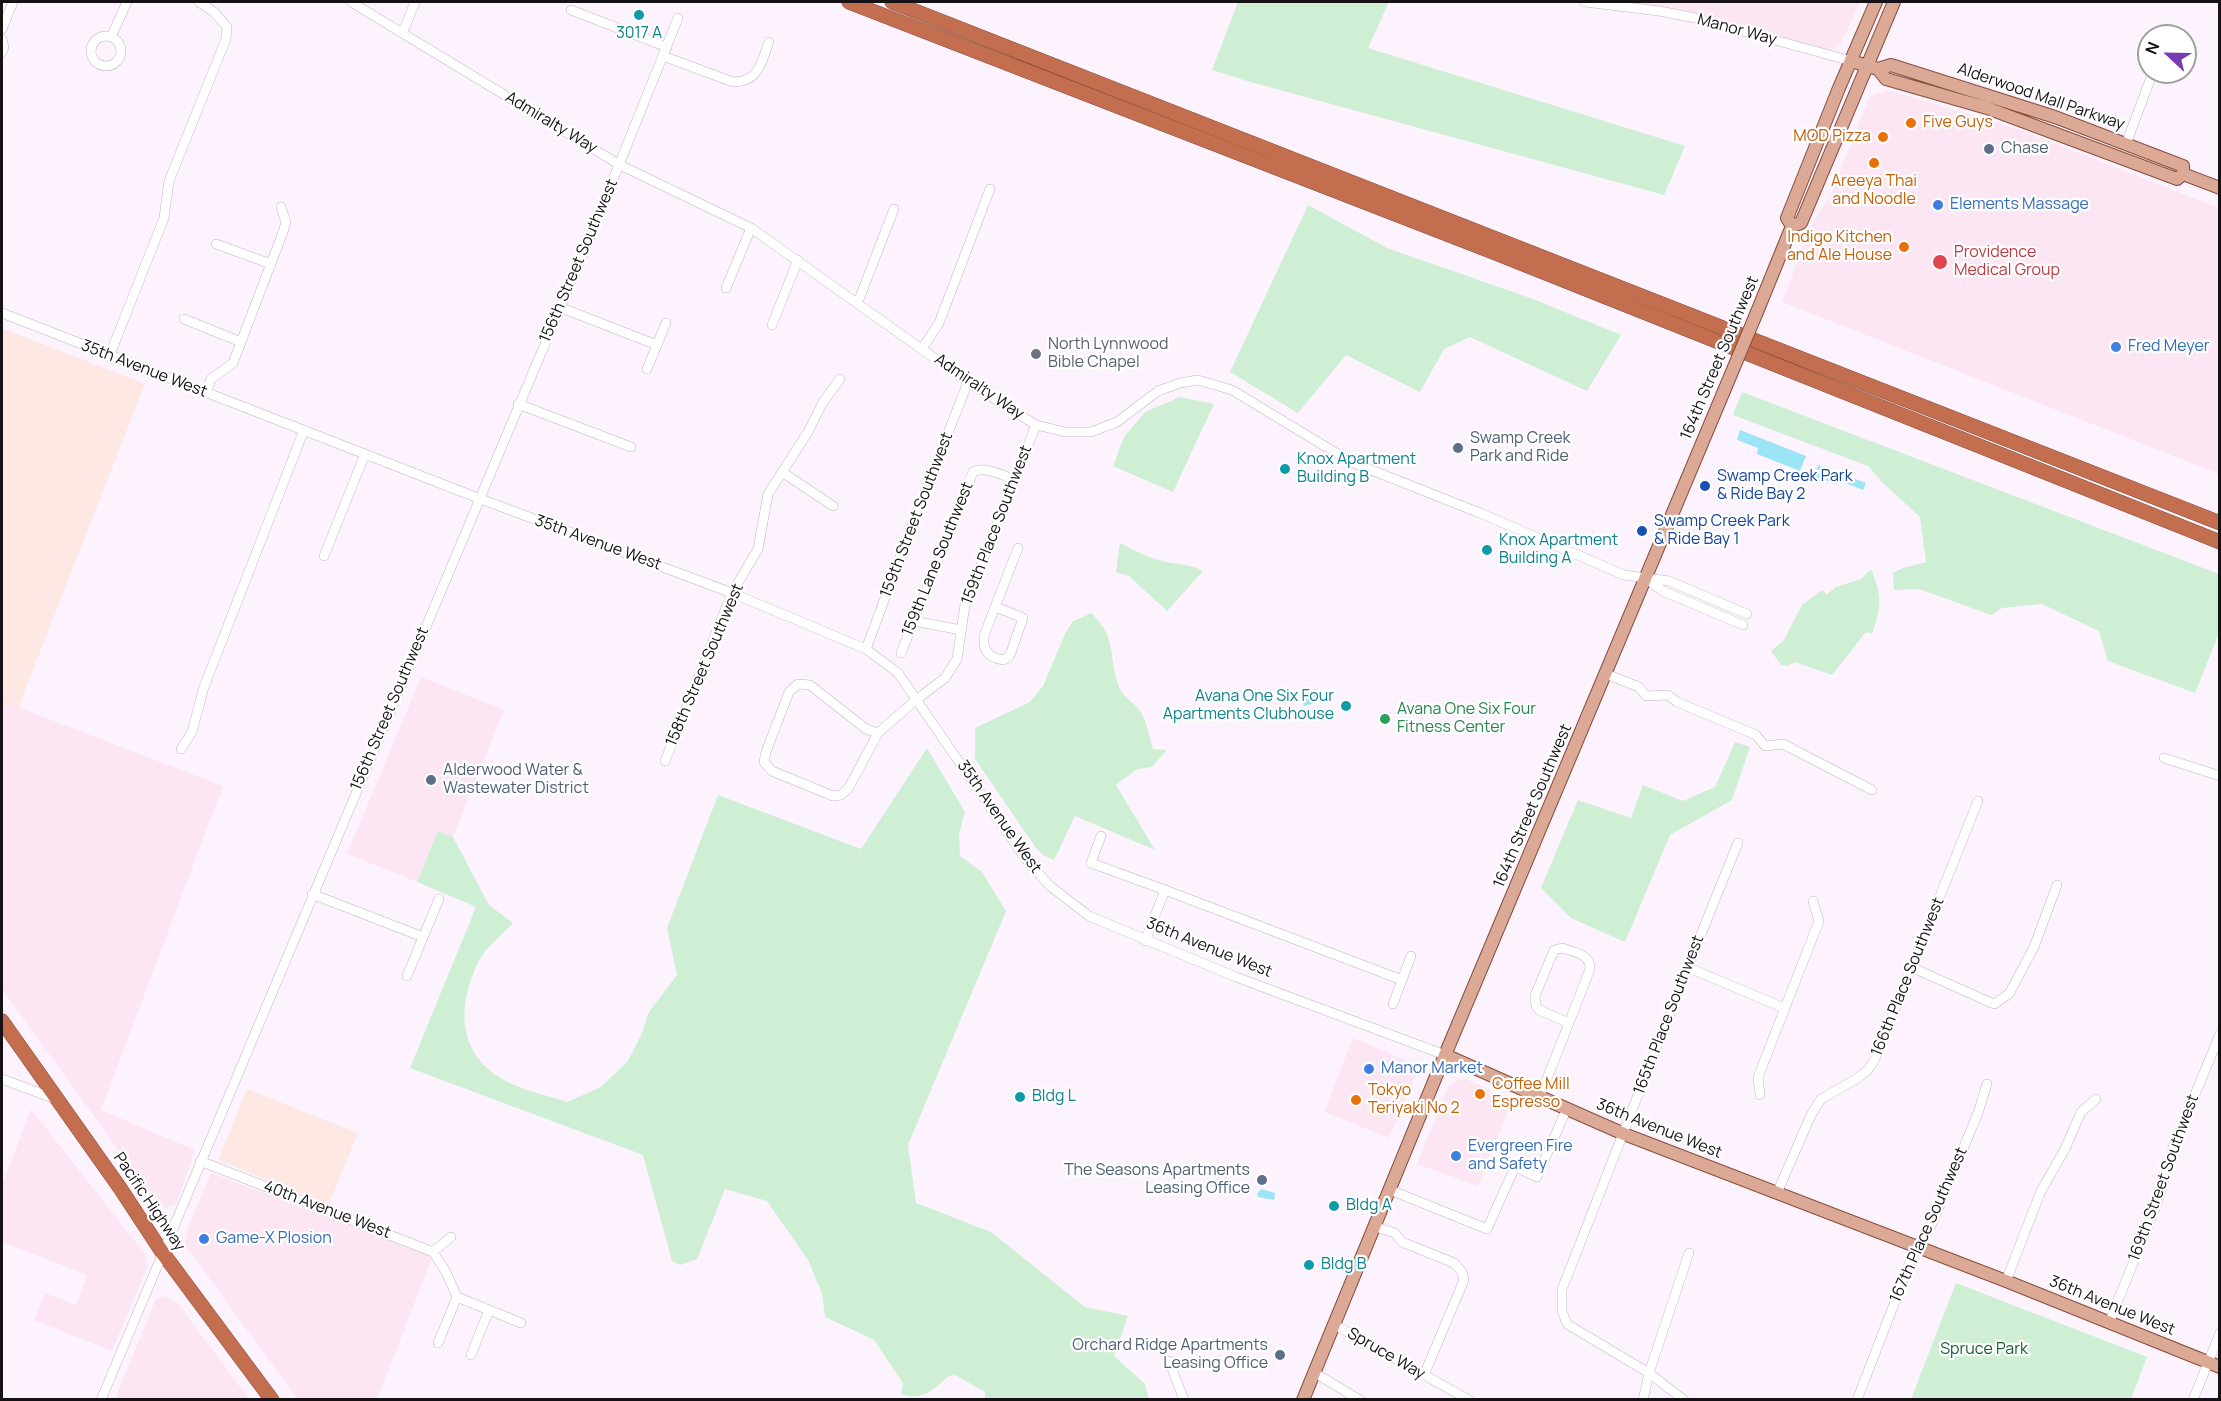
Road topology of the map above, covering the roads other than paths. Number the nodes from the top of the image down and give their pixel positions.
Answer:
1 (13, 2) edge
2 (127, 2) edge
3 (199, 2) edge
4 (351, 2) edge
5 (415, 2) edge
6 (849, 2) edge
7 (892, 2) edge
8 (1585, 2) edge
9 (1591, 2) edge
10 (1876, 2) edge
11 (1894, 2) edge
12 (571, 10) dead end
13 (678, 18) dead end
14 (2, 29) edge
15 (403, 32) junction
16 (111, 37) dead end
17 (2, 39) edge
18 (769, 42) dead end
19 (665, 51) junction
20 (2, 52) edge
21 (1851, 61) junction
22 (1866, 66) junction
23 (1878, 69) junction
24 (2148, 84) edge
25 (2126, 144) junction
26 (620, 165) junction
27 (2183, 174) junction
28 (2220, 188) edge
29 (990, 189) dead end
30 (281, 207) dead end
31 (894, 209) dead end
32 (1792, 226) junction
33 (752, 228) junction
34 (216, 244) dead end
35 (798, 260) junction
36 (271, 264) junction
37 (726, 288) dead end
38 (858, 302) junction
39 (560, 307) junction
40 (2, 313) edge
41 (184, 319) dead end
42 (666, 323) dead end
43 (772, 325) dead end
44 (241, 342) junction
45 (657, 345) junction
46 (922, 349) junction
47 (109, 357) junction
48 (648, 369) dead end
49 (840, 379) dead end
50 (968, 382) junction
51 (206, 393) junction
52 (518, 404) junction
53 (1036, 425) junction
54 (304, 430) junction
55 (631, 447) dead end
56 (365, 454) junction
57 (782, 472) junction
58 (1014, 479) junction
59 (478, 498) junction
60 (833, 506) dead end
61 (2220, 523) edge
62 (2220, 542) edge
63 (1018, 548) dead end
64 (324, 556) dead end
65 (1646, 579) junction
66 (732, 593) junction
67 (996, 607) junction
68 (1748, 614) dead end
69 (914, 621) junction
70 (1743, 625) dead end
71 (961, 630) junction
72 (866, 649) junction
73 (901, 653) dead end
74 (1606, 674) junction
75 (917, 699) junction
76 (878, 732) junction
77 (181, 749) dead end
78 (2164, 758) dead end
79 (665, 760) dead end
80 (2220, 777) edge
81 (1872, 790) dead end
82 (1978, 801) dead end
83 (1101, 836) dead end
84 (1738, 843) dead end
85 (2057, 885) dead end
86 (1165, 891) junction
87 (312, 894) junction
88 (439, 899) dead end
89 (1813, 901) dead end
90 (1089, 916) joint
91 (423, 937) junction
92 (1145, 941) junction
93 (1411, 956) dead end
94 (1687, 967) junction
95 (1912, 968) junction
96 (407, 976) dead end
97 (1402, 980) junction
98 (1393, 1004) dead end
99 (1785, 1008) junction
100 (2, 1021) edge
101 (1569, 1023) junction
102 (2220, 1034) edge
103 (1445, 1055) junction
104 (2, 1079) edge
105 (1987, 1084) dead end
106 (1760, 1095) dead end
107 (1539, 1096) junction
108 (2096, 1099) dead end
109 (59, 1100) junction
110 (1567, 1108) junction
111 (1624, 1134) junction
112 (200, 1161) junction
113 (1390, 1191) junction
114 (1777, 1193) junction
115 (1376, 1227) junction
116 (451, 1237) dead end
117 (1916, 1247) junction
118 (162, 1252) junction
119 (433, 1252) junction
120 (1689, 1254) dead end
121 (2007, 1281) junction
122 (457, 1297) junction
123 (489, 1310) junction
124 (521, 1323) dead end
125 (2109, 1323) junction
126 (1335, 1325) junction
127 (2220, 1334) edge
128 (438, 1343) dead end
129 (471, 1355) dead end
130 (1169, 1361) dead end
131 (2214, 1365) edge
132 (1315, 1373) junction
133 (1649, 1373) junction
134 (1424, 1375) junction
135 (1448, 1389) junction
136 (101, 1400) edge
137 (272, 1400) edge
138 (1184, 1400) edge
139 (1303, 1400) edge
140 (1360, 1400) edge
141 (1446, 1400) edge
142 (1469, 1400) edge
143 (1643, 1400) edge
144 (1684, 1400) edge
145 (1857, 1400) edge
146 (2193, 1400) edge

1 - 14 street
2 - 16 street
3 - 47 street
4 - 15 street, Admiralty Way
5 - 15 street
6 - 62 highway
7 - 61 highway
8 - 9 street, Manor Way
9 - 21 street, Manor Way
10 - 21 main road, 164th Street Southwest
11 - 22 main road, 164th Street Southwest
12 - 19 street
13 - 19 street, 156th Street Southwest
15 - 26 street, Admiralty Way
17 - 20 street
18 - 19 street
19 - 26 street, 156th Street Southwest
21 - 22 main road, Alderwood Mall Parkway
21 - 32 main road, 164th Street Southwest
22 - 23 main road, Alderwood Mall Parkway
22 - 32 main road, 164th Street Southwest
23 - 25 main road, Alderwood Mall Parkway
23 - 27 main road, Alderwood Mall Parkway
24 - 25 street
25 - 27 main road, Alderwood Mall Parkway
26 - 33 street, Admiralty Way
26 - 39 street, 156th Street Southwest
27 - 28 main road, Alderwood Mall Parkway
29 - 46 street
30 - 36 street
31 - 38 street
32 - 65 main road, 164th Street Southwest, bridge
33 - 35 street, Admiralty Way
33 - 37 street
34 - 36 street
35 - 38 street, Admiralty Way
35 - 43 street
36 - 44 street
38 - 46 street, Admiralty Way
39 - 45 street
39 - 52 street, 156th Street Southwest
40 - 47 street, 35th Avenue West
41 - 44 street
42 - 45 street
44 - 51 street
45 - 48 street
46 - 50 street, Admiralty Way
47 - 51 street, 35th Avenue West
49 - 57 street, 158th Street Southwest
50 - 53 street, Admiralty Way
50 - 72 street, 159th Street Southwest
51 - 54 street, 35th Avenue West
52 - 55 street
52 - 59 street, 156th Street Southwest
53 - 58 street, 159th Place Southwest
53 - 65 street, Admiralty Way
54 - 56 street, 35th Avenue West
54 - 77 street
56 - 59 street, 35th Avenue West
56 - 64 street
57 - 60 street
57 - 66 street, 158th Street Southwest
58 - 69 street, 159th Lane Southwest
58 - 71 street, 159th Place Southwest
59 - 66 street, 35th Avenue West
59 - 87 street, 156th Street Southwest
63 - 67 street
65 - 68 street
65 - 70 street
65 - 74 main road, 164th Street Southwest
66 - 72 street, 35th Avenue West
66 - 79 street, 158th Street Southwest
67 - 67 street
69 - 71 street
69 - 73 street, 159th Lane Southwest
71 - 75 street, 159th Place Southwest
72 - 75 street, 35th Avenue West
74 - 81 street
74 - 103 main road, 164th Street Southwest
75 - 76 street, 159th Place Southwest
75 - 90 street, 35th Avenue West
76 - 76 street, 159th Place Southwest
78 - 80 street
82 - 95 street, 166th Place Southwest
83 - 86 street
84 - 94 street, 165th Place Southwest
85 - 95 street
86 - 92 street
86 - 97 street
87 - 91 street
87 - 112 street, 156th Street Southwest
88 - 91 street
89 - 99 street
90 - 92 street, 36th Avenue West
91 - 96 street
92 - 103 street, 36th Avenue West
93 - 97 street
94 - 99 street
94 - 111 street, 165th Place Southwest
95 - 114 street, 166th Place Southwest
97 - 98 street
99 - 106 street
100 - 109 highway, Pacific Highway
101 - 101 street
101 - 107 street
102 - 125 street, 169th Street Southwest
103 - 107 main road, 36th Avenue West
103 - 113 main road, 164th Street Southwest
104 - 109 street
105 - 117 street, 167th Place Southwest
107 - 110 main road, 36th Avenue West
108 - 121 street
109 - 118 highway, Pacific Highway
110 - 111 main road, 36th Avenue West
110 - 113 street
111 - 114 main road, 36th Avenue West
111 - 133 street, 165th Place Southwest
112 - 118 street, 156th Street Southwest
112 - 119 street, 40th Avenue West
113 - 115 main road, 164th Street Southwest
114 - 117 main road, 36th Avenue West
115 - 126 main road, 164th Street Southwest
115 - 134 street
116 - 119 street
117 - 121 main road, 36th Avenue West
117 - 145 street, 167th Place Southwest
118 - 136 street, 156th Street Southwest
118 - 137 highway, Pacific Highway
119 - 122 street
120 - 133 street
121 - 125 main road, 36th Avenue West
122 - 123 street
122 - 128 street
123 - 124 street
123 - 129 street
125 - 131 main road, 36th Avenue West
126 - 132 main road, 164th Street Southwest
126 - 134 street, Spruce Way
127 - 131 street
130 - 138 street
131 - 146 street
132 - 139 main road, 164th Street Southwest
132 - 140 street
133 - 143 street
133 - 144 street
134 - 135 street, Spruce Way
135 - 141 street
135 - 142 street, Spruce Way

